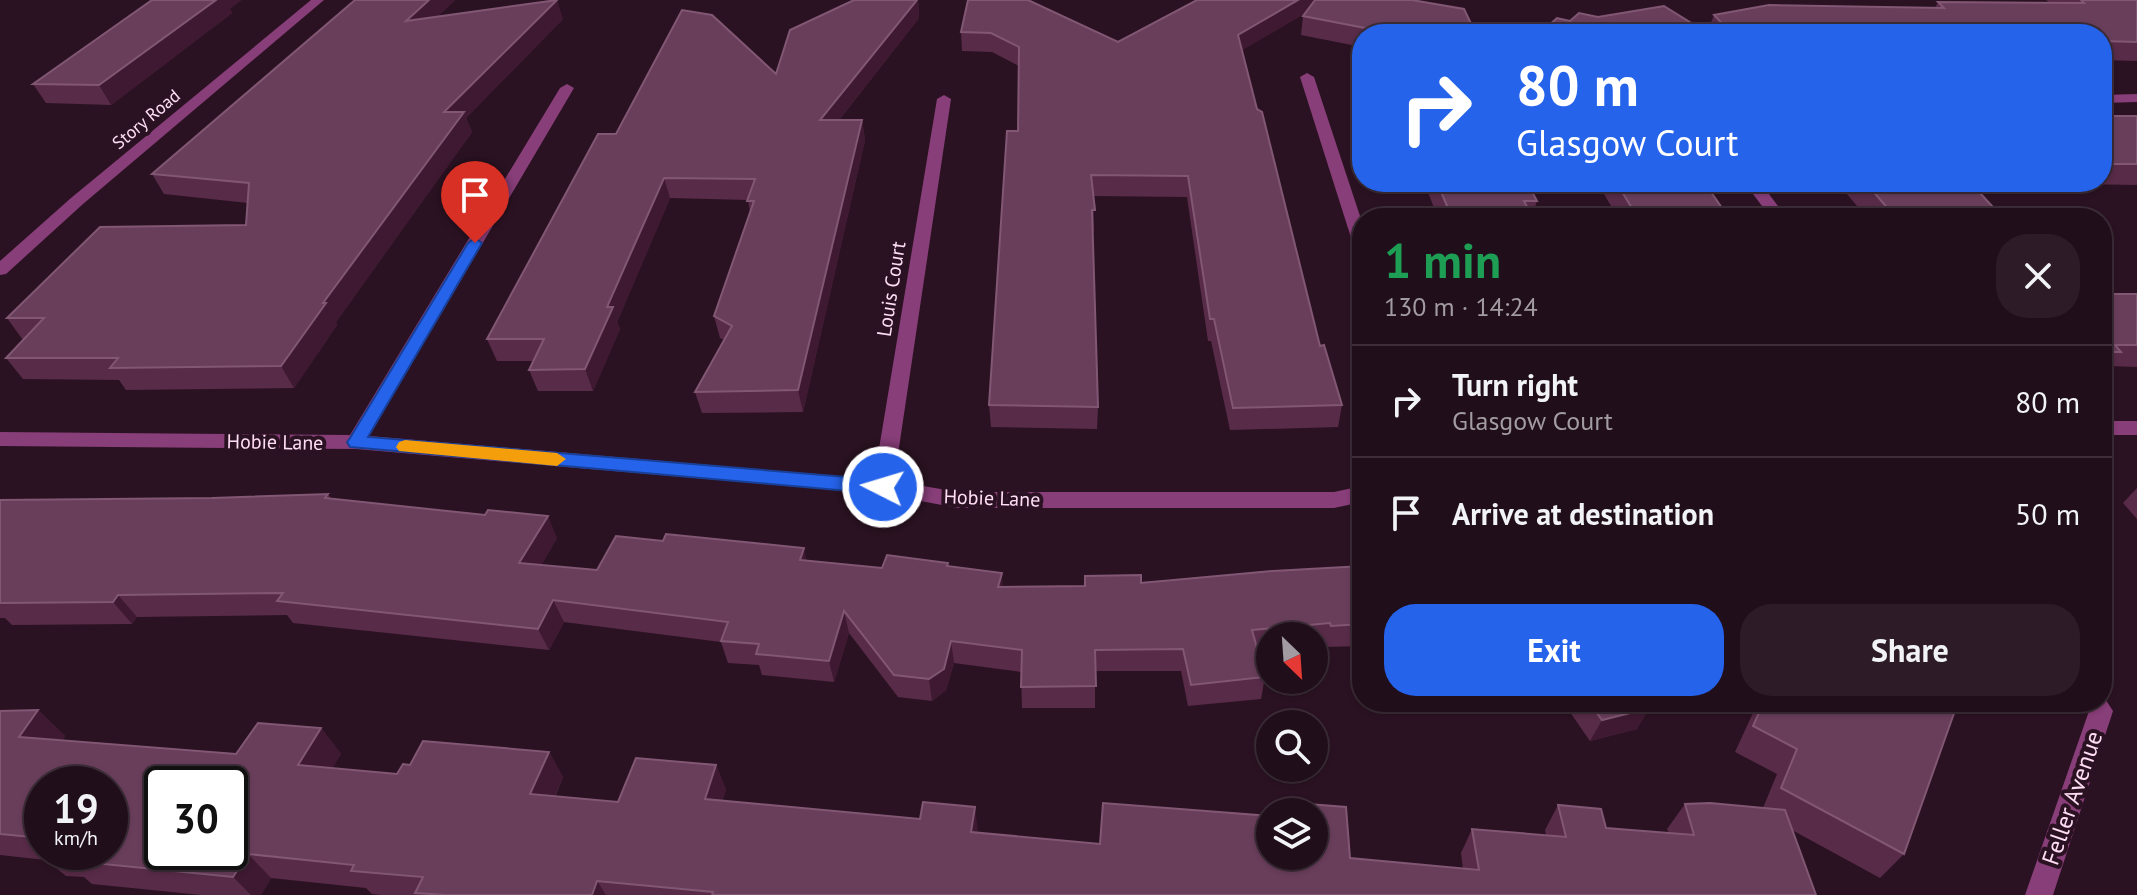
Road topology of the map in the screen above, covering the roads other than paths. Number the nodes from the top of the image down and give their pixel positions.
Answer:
1 (318, 0) edge
2 (1307, 77) dead end
3 (567, 88) dead end
4 (2137, 98) edge
5 (944, 99) dead end
6 (2112, 99) edge
7 (1352, 216) edge
8 (0, 270) edge
9 (2112, 428) edge
10 (2137, 428) edge
11 (0, 439) edge
12 (356, 442) junction
13 (883, 487) junction
14 (1352, 496) edge
15 (2101, 712) edge
16 (2039, 895) edge

1 - 8 street, Story Road
2 - 7 street
3 - 12 street
4 - 6 street
5 - 13 street, Louis Court
9 - 10 street
11 - 12 street, Hobie Lane
12 - 13 street, Hobie Lane
13 - 14 street, Hobie Lane
15 - 16 street, Feller Avenue

